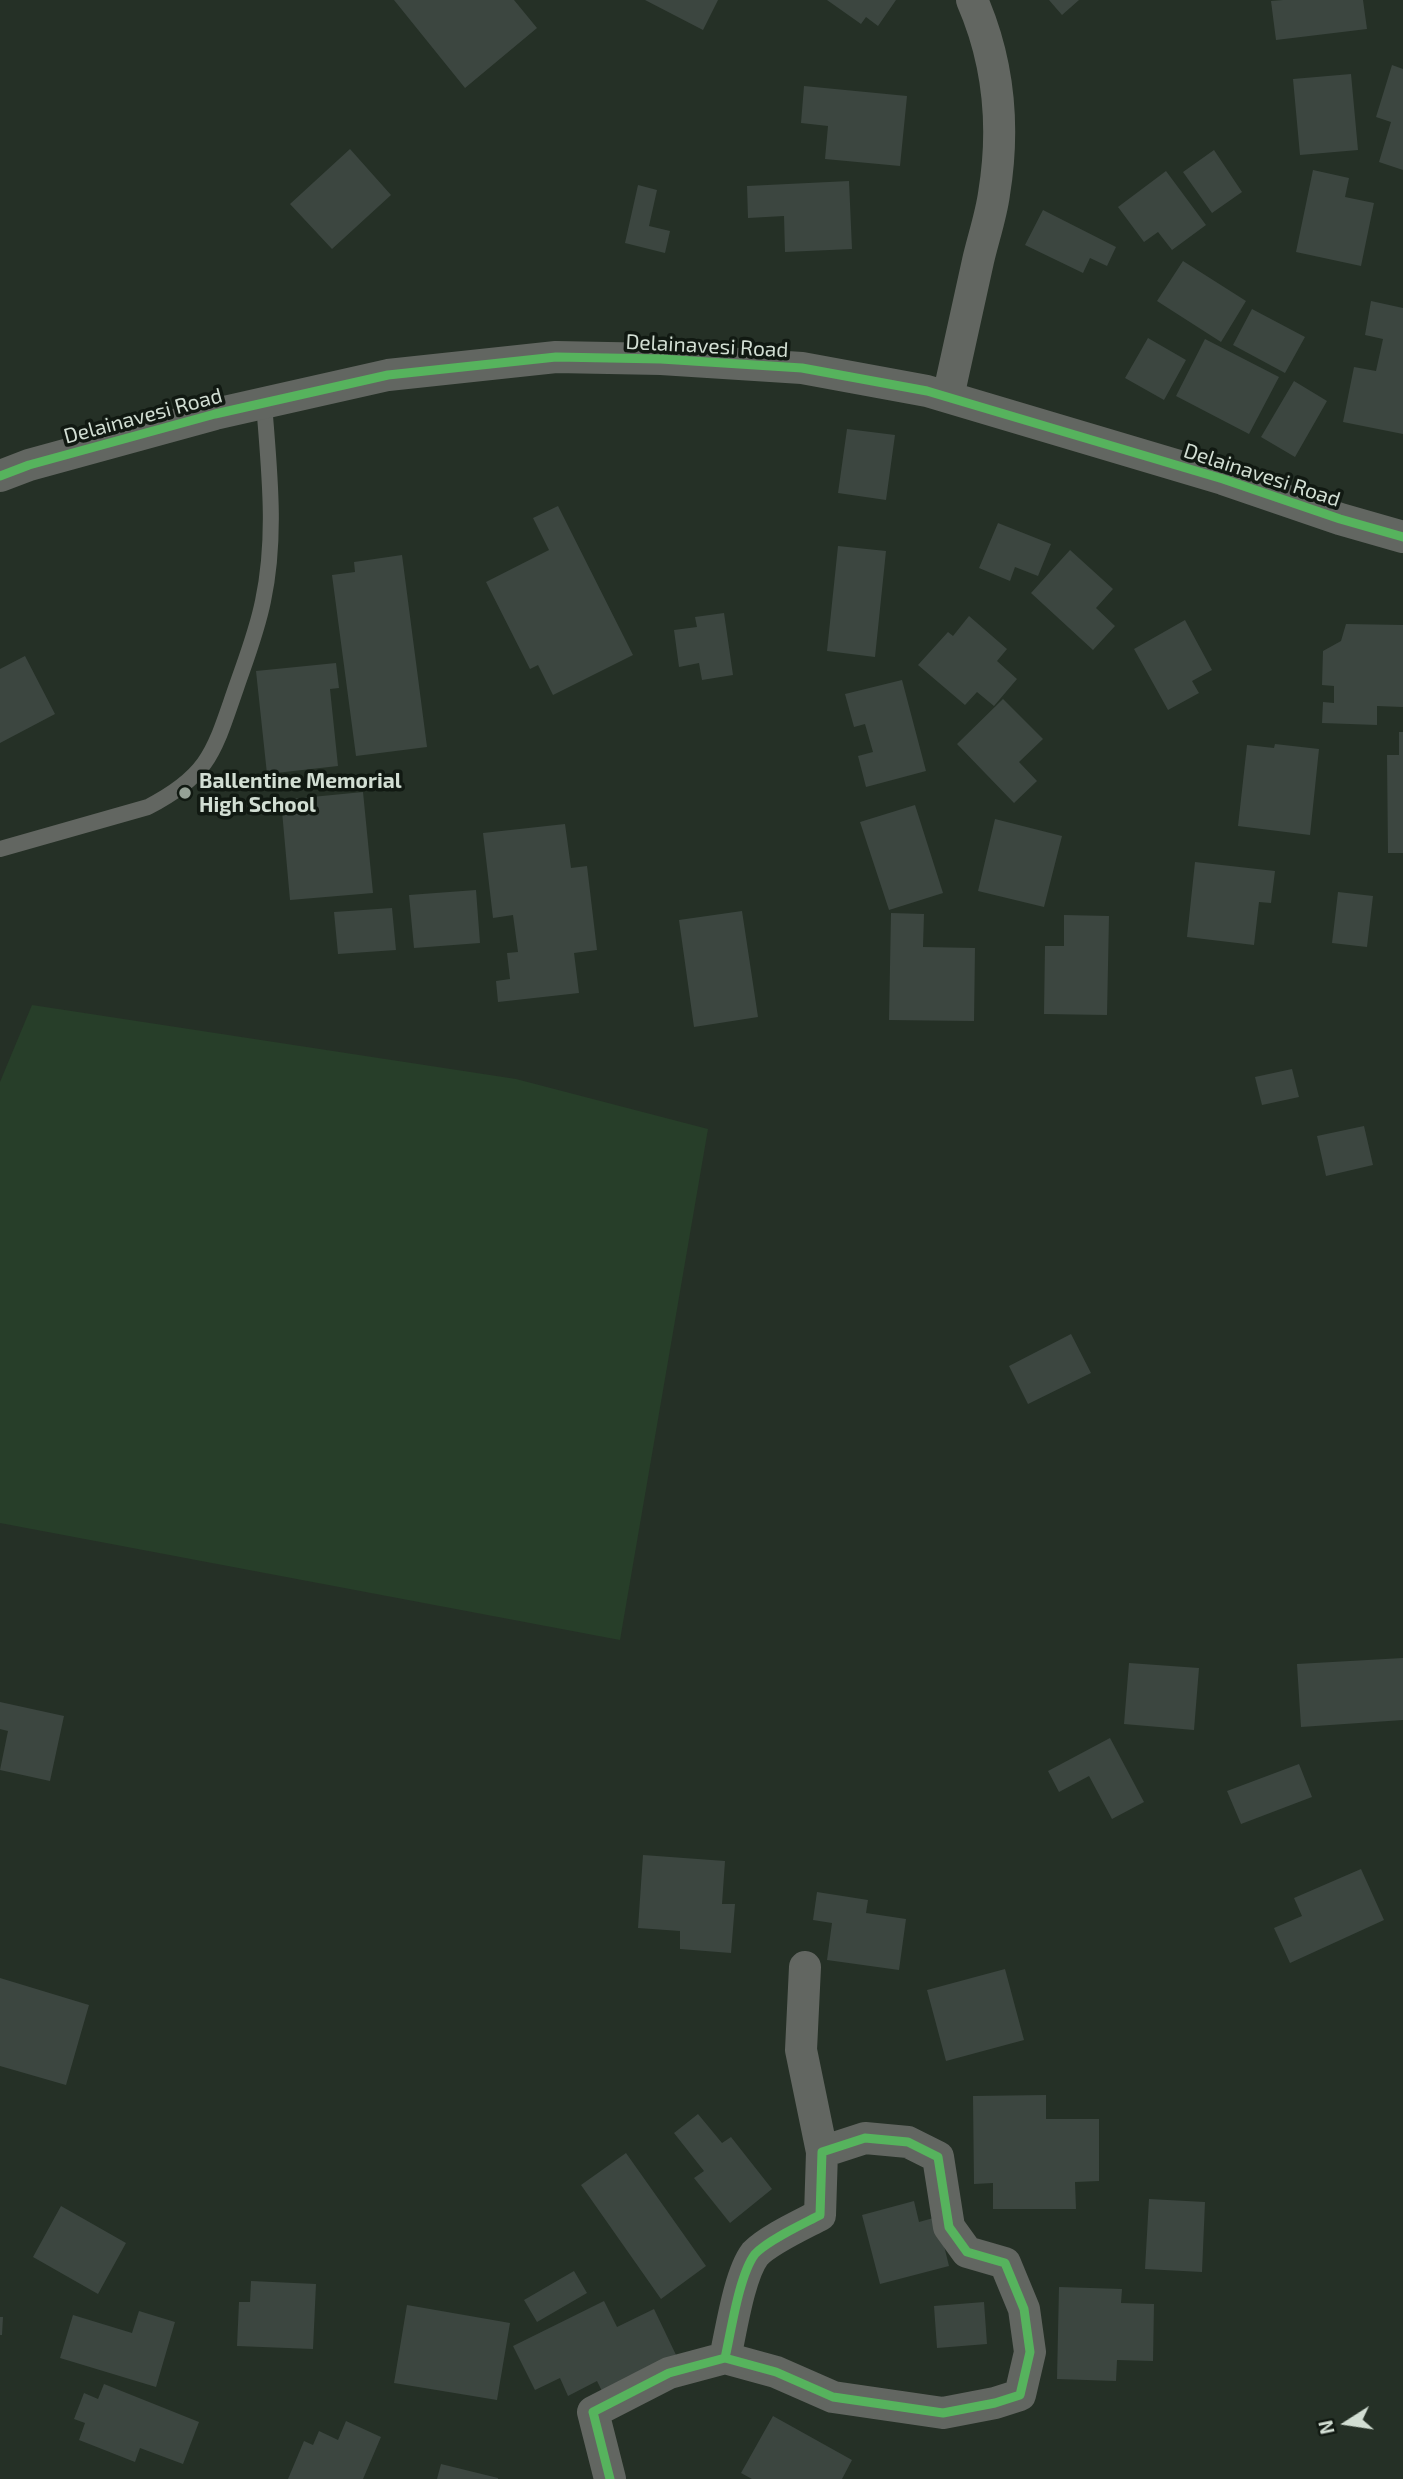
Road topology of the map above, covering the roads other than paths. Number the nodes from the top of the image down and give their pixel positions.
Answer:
1 (972, 0) edge
2 (948, 397) junction
3 (264, 404) junction
4 (0, 476) edge
5 (1403, 537) edge
6 (0, 849) edge
7 (805, 1967) dead end
8 (822, 2152) junction
9 (725, 2358) junction
10 (610, 2479) edge

1 - 2 street
2 - 3 street, Delainavesi Road
2 - 5 street, Delainavesi Road
3 - 4 street, Delainavesi Road
3 - 6 lane
7 - 8 street
8 - 9 street
8 - 9 street
9 - 10 street

